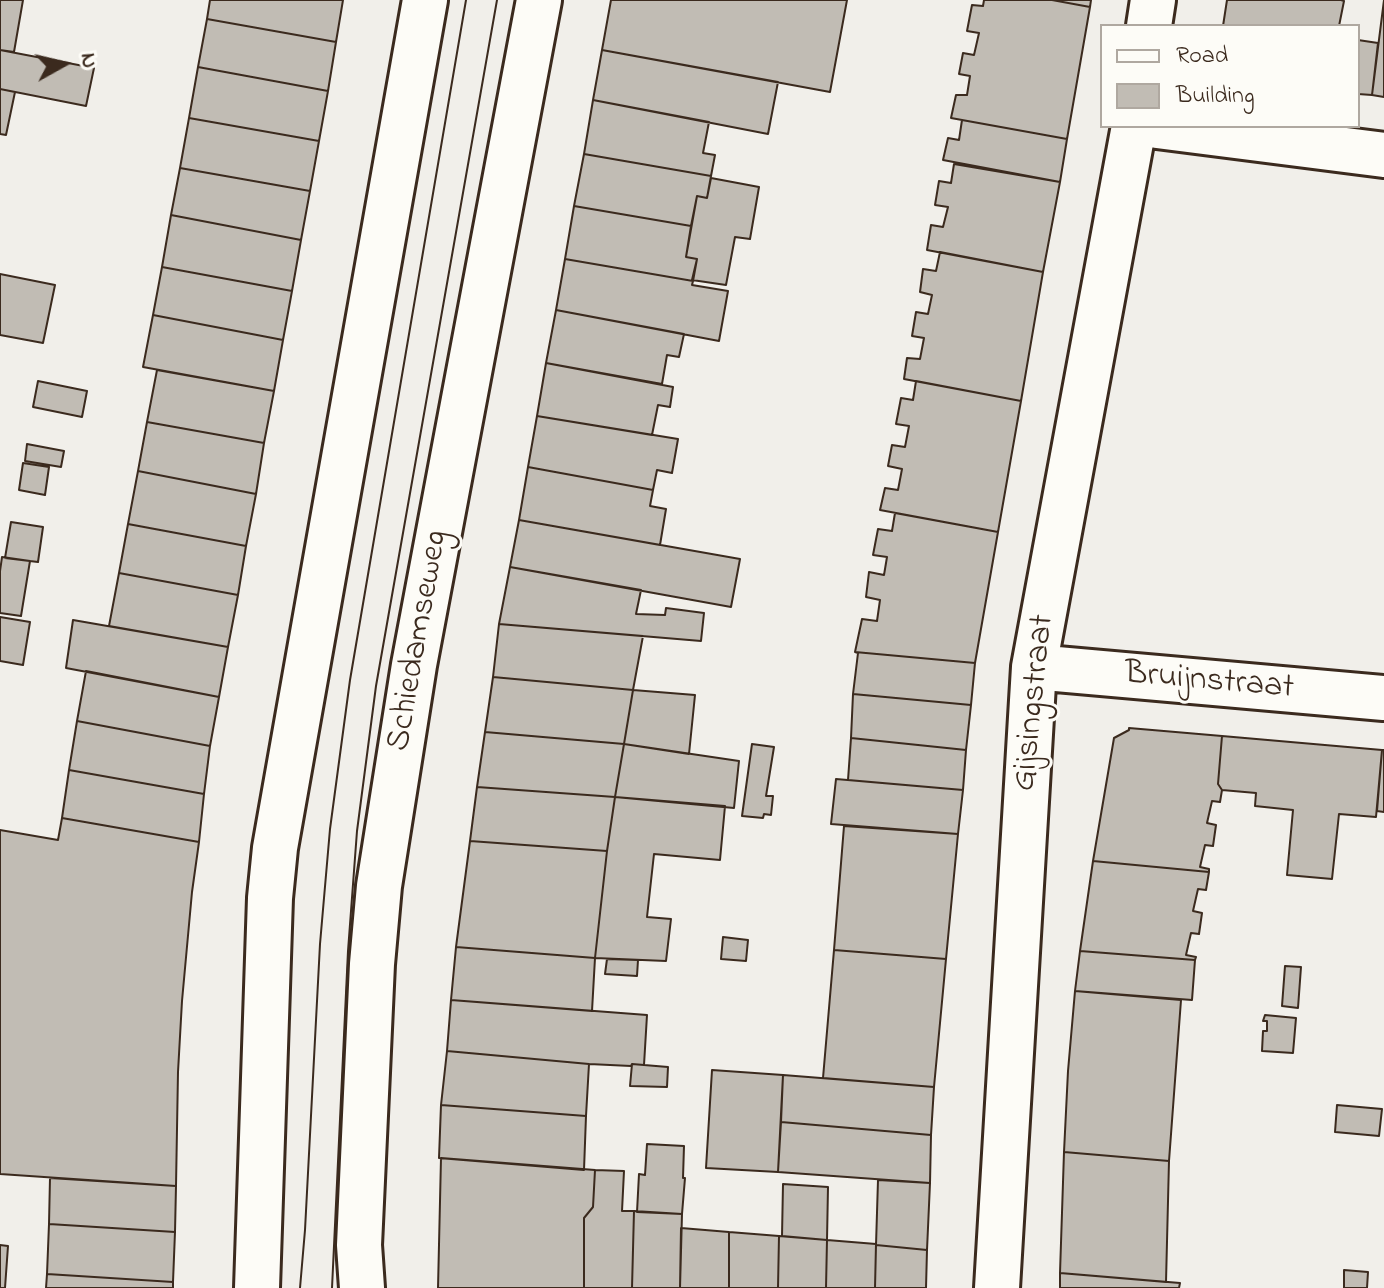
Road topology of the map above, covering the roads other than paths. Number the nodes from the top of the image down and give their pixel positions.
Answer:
1 (425, 0) edge
2 (539, 0) edge
3 (1153, 0) edge
4 (1149, 24) edge
5 (1134, 128) edge
6 (1173, 128) edge
7 (1384, 155) edge
8 (1034, 667) junction
9 (1384, 698) edge
10 (257, 1288) edge
11 (362, 1288) edge
12 (997, 1288) edge

1 - 10 street
2 - 11 street, Schiedamseweg
3 - 4 street
5 - 8 street, Gijsingstraat
6 - 7 street
8 - 9 street, Bruijnstraat
8 - 12 street, Gijsingstraat

